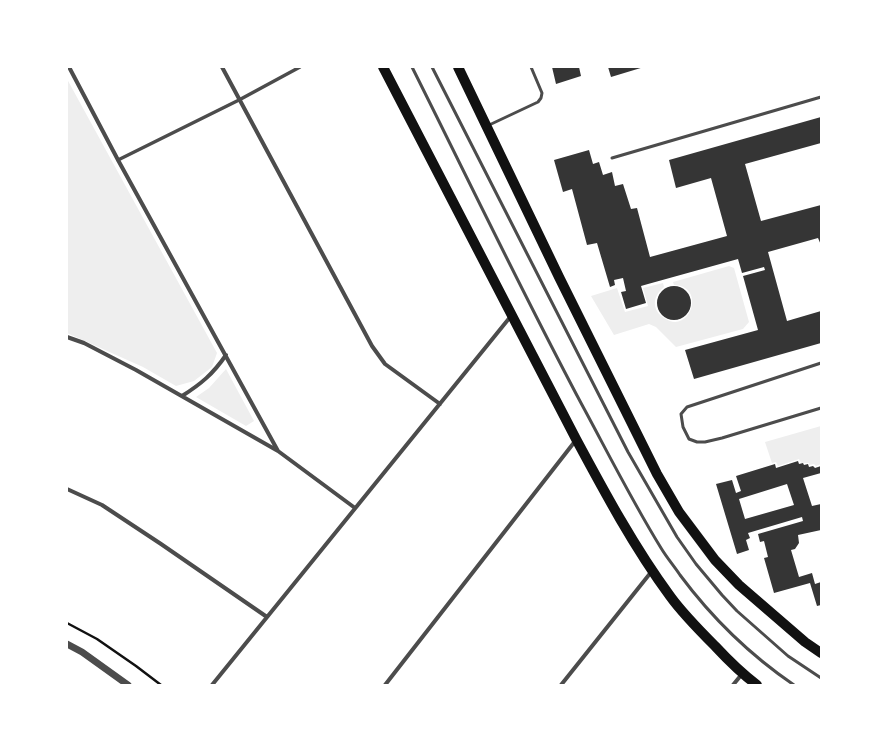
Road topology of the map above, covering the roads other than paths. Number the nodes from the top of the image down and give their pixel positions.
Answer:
1 (69, 67) edge
2 (222, 67) edge
3 (300, 67) edge
4 (383, 67) edge
5 (412, 67) edge
6 (432, 67) edge
7 (458, 67) edge
8 (531, 67) edge
9 (821, 96) edge
10 (239, 100) junction
11 (487, 126) junction
12 (612, 158) dead end
13 (118, 160) junction
14 (512, 315) junction
15 (67, 337) edge
16 (226, 356) junction
17 (821, 363) edge
18 (182, 396) junction
19 (440, 404) junction
20 (821, 408) edge
21 (576, 439) junction
22 (278, 451) junction
23 (67, 489) edge
24 (355, 508) junction
25 (652, 571) junction
26 (267, 617) junction
27 (67, 644) edge
28 (821, 653) edge
29 (742, 674) junction
30 (821, 678) edge
31 (128, 685) edge
32 (212, 685) edge
33 (385, 685) edge
34 (561, 685) edge
35 (732, 685) edge
36 (757, 685) edge
37 (794, 685) edge

1 - 13 street
2 - 10 street
3 - 10 street
4 - 14 main road
5 - 37 lane
6 - 30 lane
7 - 11 main road
8 - 11 lane
9 - 12 lane
10 - 13 street
10 - 19 street
11 - 28 main road
13 - 16 street
14 - 19 street
14 - 21 main road
15 - 18 street
16 - 18 street
16 - 22 street
17 - 20 lane
18 - 22 street
19 - 24 street
21 - 25 main road
21 - 33 street
22 - 24 street
23 - 26 street
24 - 26 street
25 - 29 main road
25 - 34 street
26 - 32 street
27 - 31 street
29 - 35 street
29 - 36 main road

